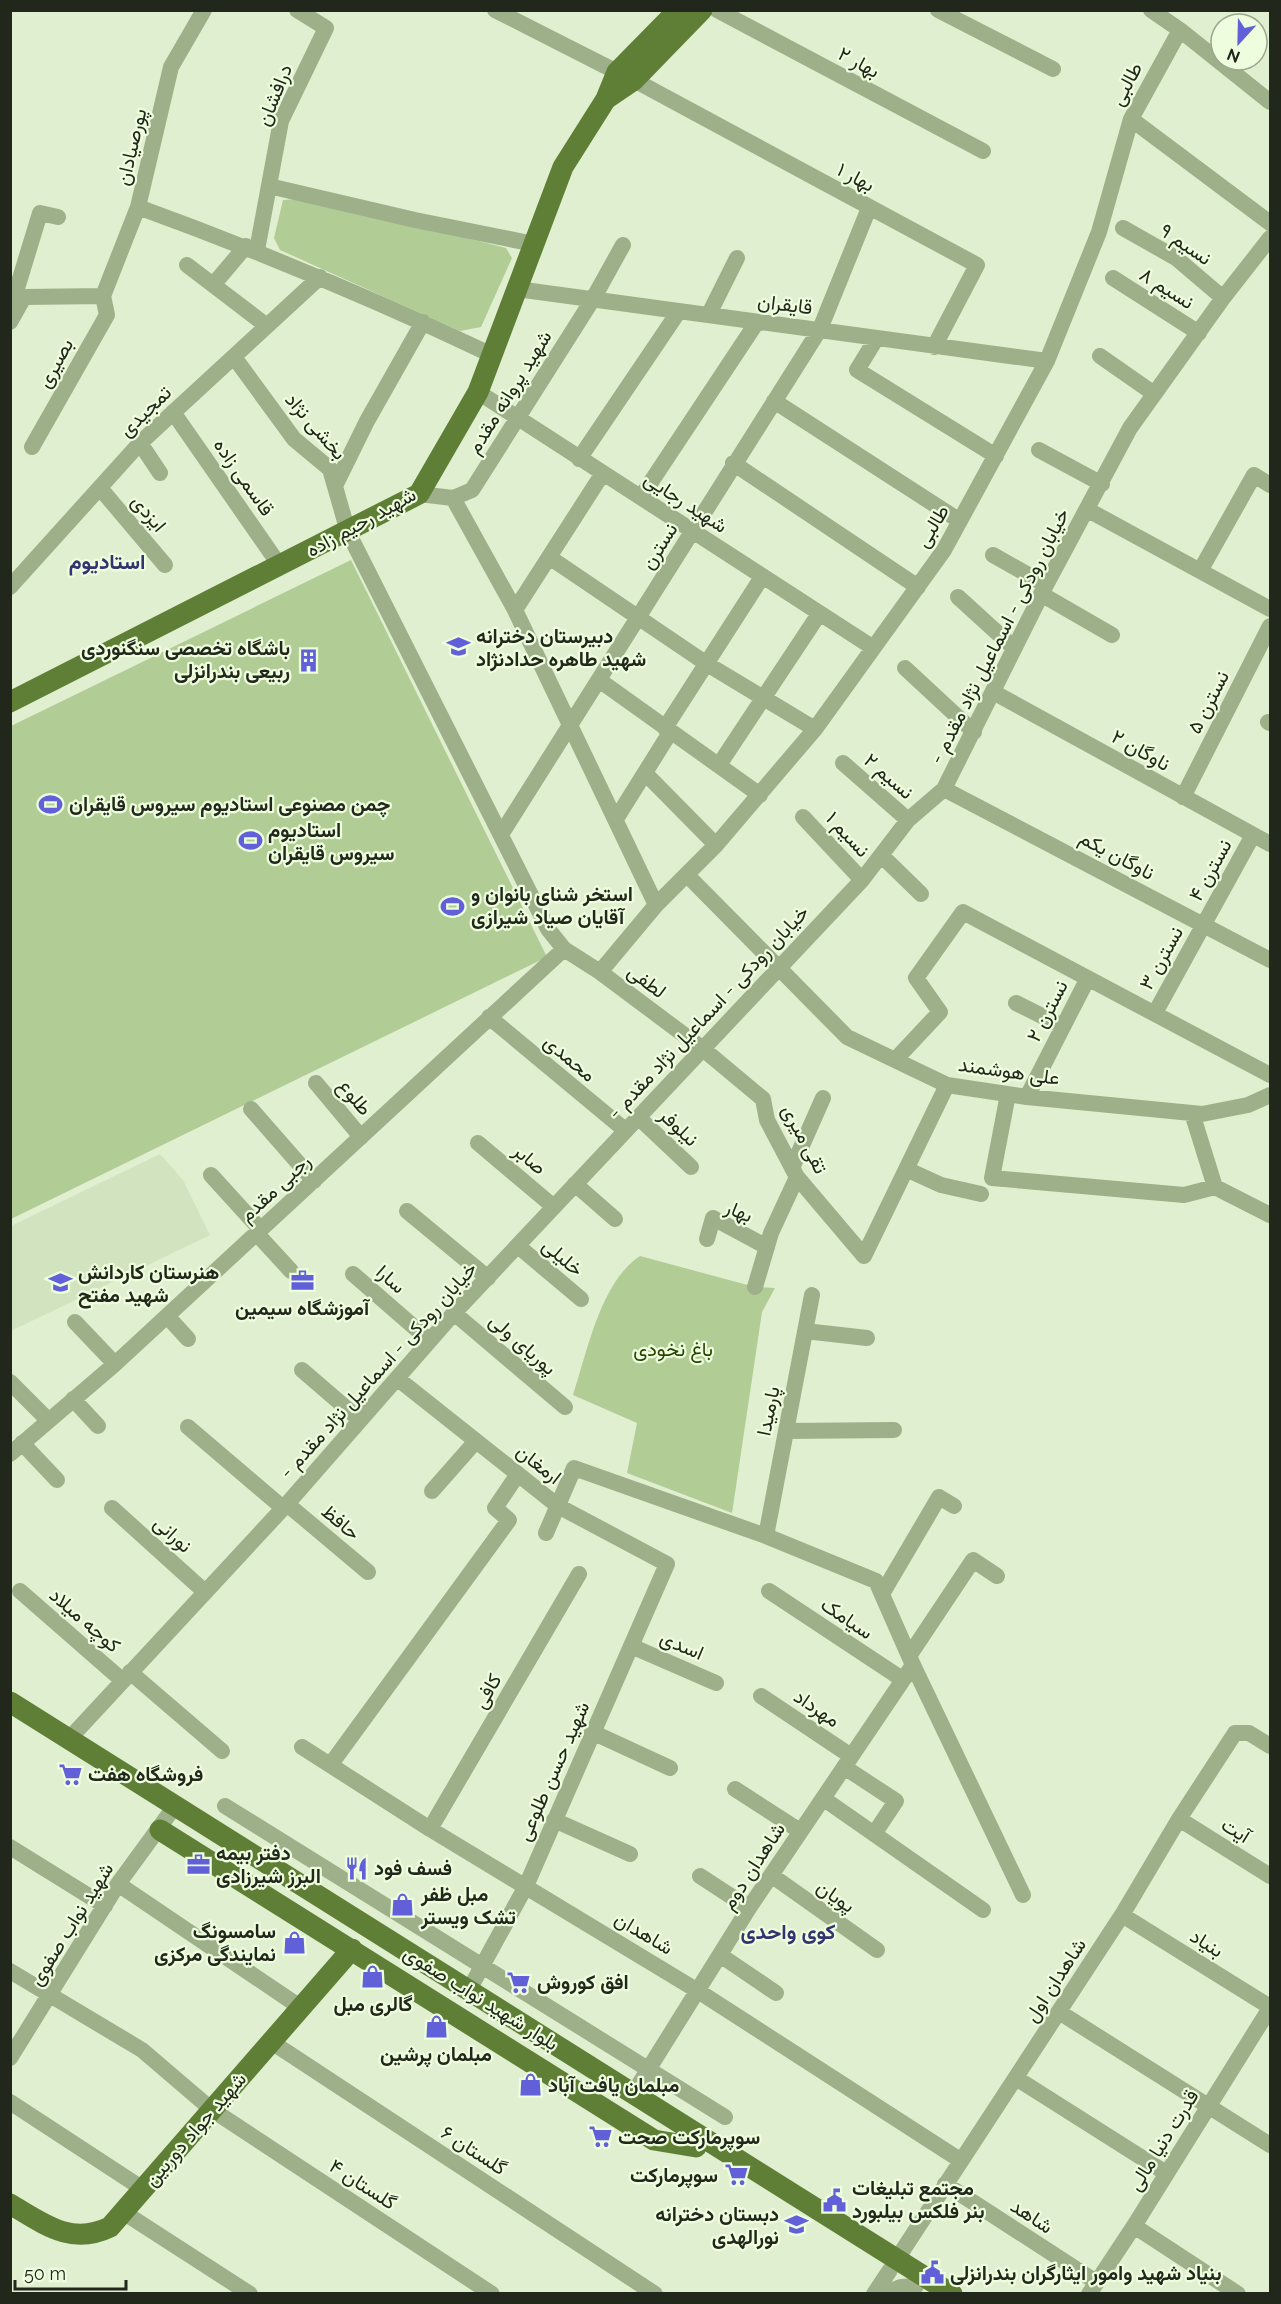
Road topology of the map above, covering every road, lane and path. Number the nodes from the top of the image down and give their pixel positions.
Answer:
1 (204, 10) edge
2 (297, 10) edge
3 (495, 10) edge
4 (678, 10) edge
5 (702, 10) edge
6 (717, 10) edge
7 (938, 10) edge
8 (1151, 10) edge
9 (1180, 30) junction
10 (1053, 69) dead end
11 (625, 76) junction
12 (1270, 102) edge
13 (1131, 119) junction
14 (983, 150) dead end
15 (269, 186) junction
16 (138, 207) junction
17 (869, 208) junction
18 (58, 218) dead end
19 (1270, 223) edge
20 (1123, 228) dead end
21 (1270, 237) edge
22 (534, 244) junction
23 (622, 245) dead end
24 (251, 248) junction
25 (737, 258) dead end
26 (187, 265) dead end
27 (320, 277) junction
28 (1113, 278) dead end
29 (213, 285) junction
30 (517, 289) junction
31 (16, 295) edge
32 (103, 296) junction
33 (593, 298) junction
34 (1223, 298) junction
35 (679, 311) junction
36 (709, 314) junction
37 (10, 322) edge
38 (423, 322) junction
39 (757, 322) junction
40 (267, 326) junction
41 (820, 329) junction
42 (1199, 333) junction
43 (876, 339) junction
44 (934, 346) junction
45 (492, 355) junction
46 (1100, 356) dead end
47 (234, 357) junction
48 (1047, 362) junction
49 (478, 392) junction
50 (1153, 393) junction
51 (774, 401) junction
52 (174, 412) junction
53 (518, 420) junction
54 (140, 443) junction
55 (32, 447) dead end
56 (1039, 450) dead end
57 (996, 456) junction
58 (579, 459) junction
59 (733, 463) junction
60 (160, 473) dead end
61 (603, 473) junction
62 (1102, 484) junction
63 (1270, 485) edge
64 (335, 486) junction
65 (100, 488) junction
66 (419, 494) junction
67 (641, 496) junction
68 (453, 498) junction
69 (1088, 510) junction
70 (960, 522) junction
71 (693, 531) junction
72 (348, 532) junction
73 (993, 555) dead end
74 (549, 558) junction
75 (165, 565) dead end
76 (280, 566) junction
77 (1200, 571) junction
78 (762, 578) junction
79 (10, 587) edge
80 (918, 587) junction
81 (1044, 589) junction
82 (958, 597) dead end
83 (1270, 609) edge
84 (515, 610) junction
85 (819, 614) junction
86 (638, 618) junction
87 (1270, 626) edge
88 (1112, 635) dead end
89 (872, 647) junction
90 (1014, 648) junction
91 (707, 664) junction
92 (905, 668) dead end
93 (599, 680) junction
94 (993, 692) junction
95 (764, 699) junction
96 (10, 702) edge
97 (570, 724) junction
98 (815, 729) junction
99 (668, 730) junction
100 (974, 732) junction
101 (843, 764) dead end
102 (719, 765) junction
103 (645, 773) junction
104 (944, 789) junction
105 (760, 795) junction
106 (1183, 797) junction
107 (803, 817) dead end
108 (616, 819) junction
109 (908, 820) junction
110 (501, 833) junction
111 (1253, 835) junction
112 (1270, 844) edge
113 (716, 845) junction
114 (882, 856) junction
115 (688, 876) junction
116 (862, 880) junction
117 (921, 894) dead end
118 (656, 905) junction
119 (1204, 924) junction
120 (564, 949) junction
121 (1270, 960) edge
122 (779, 966) junction
123 (600, 972) junction
124 (1088, 978) junction
125 (1017, 1003) dead end
126 (1155, 1013) junction
127 (489, 1017) junction
128 (1062, 1026) junction
129 (704, 1049) junction
130 (896, 1060) junction
131 (1270, 1075) edge
132 (316, 1083) dead end
133 (947, 1085) junction
134 (1008, 1094) junction
135 (1270, 1095) edge
136 (1027, 1096) junction
137 (823, 1098) dead end
138 (251, 1109) dead end
139 (1192, 1113) junction
140 (638, 1117) junction
141 (625, 1130) junction
142 (361, 1137) junction
143 (478, 1143) dead end
144 (691, 1167) dead end
145 (906, 1169) junction
146 (794, 1172) junction
147 (211, 1175) dead end
148 (314, 1181) junction
149 (575, 1184) junction
150 (1215, 1187) junction
151 (981, 1194) dead end
152 (554, 1207) junction
153 (407, 1211) dead end
154 (1270, 1215) edge
155 (615, 1219) dead end
156 (259, 1232) junction
157 (707, 1239) dead end
158 (518, 1246) junction
159 (767, 1246) junction
160 (291, 1271) dead end
161 (353, 1274) dead end
162 (488, 1278) junction
163 (755, 1287) dead end
164 (813, 1295) dead end
165 (581, 1299) dead end
166 (454, 1313) junction
167 (168, 1316) junction
168 (75, 1322) dead end
169 (805, 1330) junction
170 (867, 1338) dead end
171 (188, 1339) dead end
172 (429, 1340) junction
173 (115, 1364) junction
174 (302, 1370) dead end
175 (398, 1379) junction
176 (10, 1382) edge
177 (73, 1399) junction
178 (565, 1407) dead end
179 (48, 1420) junction
180 (360, 1420) junction
181 (98, 1426) dead end
182 (188, 1427) dead end
183 (894, 1430) dead end
184 (786, 1431) junction
185 (476, 1441) junction
186 (14, 1450) edge
187 (518, 1474) junction
188 (57, 1480) dead end
189 (432, 1491) dead end
190 (285, 1506) junction
191 (558, 1506) junction
192 (954, 1506) dead end
193 (112, 1508) dead end
194 (546, 1533) dead end
195 (766, 1536) junction
196 (667, 1564) joint
197 (368, 1572) dead end
198 (579, 1574) dead end
199 (997, 1576) dead end
200 (20, 1591) dead end
201 (769, 1591) dead end
202 (205, 1592) junction
203 (882, 1594) junction
204 (631, 1646) junction
205 (911, 1661) junction
206 (127, 1677) junction
207 (902, 1679) junction
208 (716, 1683) dead end
209 (761, 1696) dead end
210 (10, 1702) edge
211 (10, 1715) edge
212 (592, 1732) junction
213 (69, 1739) junction
214 (1270, 1746) edge
215 (302, 1747) dead end
216 (222, 1751) dead end
217 (848, 1761) junction
218 (331, 1764) junction
219 (670, 1767) dead end
220 (735, 1789) dead end
221 (824, 1798) junction
222 (225, 1806) dead end
223 (168, 1817) junction
224 (1179, 1819) junction
225 (554, 1820) junction
226 (430, 1829) junction
227 (800, 1832) junction
228 (874, 1834) junction
229 (10, 1847) edge
230 (630, 1854) dead end
231 (771, 1875) junction
232 (700, 1876) dead end
233 (1270, 1876) edge
234 (118, 1884) junction
235 (526, 1886) junction
236 (1023, 1895) dead end
237 (105, 1906) junction
238 (749, 1908) junction
239 (983, 1910) dead end
240 (1122, 1915) junction
241 (352, 1949) junction
242 (877, 1950) dead end
243 (720, 1955) junction
244 (482, 1968) junction
245 (10, 1971) edge
246 (469, 1990) junction
247 (698, 1990) junction
248 (776, 1993) dead end
249 (51, 1995) junction
250 (300, 2007) junction
251 (1270, 2008) edge
252 (1059, 2012) junction
253 (270, 2042) junction
254 (10, 2058) edge
255 (649, 2070) junction
256 (1016, 2078) junction
257 (633, 2094) junction
258 (10, 2102) edge
259 (1209, 2106) junction
260 (211, 2109) junction
261 (725, 2117) dead end
262 (1270, 2145) edge
263 (696, 2147) junction
264 (960, 2160) junction
265 (1166, 2173) junction
266 (945, 2184) junction
267 (143, 2189) junction
268 (10, 2204) edge
269 (123, 2212) junction
270 (1134, 2226) junction
271 (894, 2265) junction
272 (1093, 2288) edge
273 (922, 2290) edge
274 (250, 2294) edge
275 (492, 2294) edge
276 (656, 2294) edge
277 (874, 2294) edge
278 (883, 2294) edge
279 (952, 2294) edge
280 (1238, 2294) edge

1 - 16 street, پورصیادان
2 - 15 street, درافشان
3 - 11 street, بهار ۱
4 - 11 main road, شهید رحیم زاده
5 - 11 main road, شهید رحیم زاده
6 - 14 street, بهار ۲
7 - 10 street
8 - 9 street
9 - 12 street
9 - 13 street, طالبی
11 - 17 street, بهار ۱
11 - 22 main road, شهید رحیم زاده
13 - 19 street
13 - 48 street, طالبی
15 - 22 street
15 - 24 street, درافشان
16 - 24 street
16 - 32 street, پورصیادان
17 - 41 street, نسترن
17 - 44 street, بهار ۱
18 - 31 street
20 - 34 street, نسیم ۹
21 - 34 street, - خیابان رودکی - اسماعیل نژاد مقدم
22 - 30 main road, شهید رحیم زاده
23 - 33 street, شهید پروانه مقدم
24 - 27 street
24 - 29 street
25 - 36 street
26 - 29 street
27 - 38 street
27 - 40 street, تمجیدی
28 - 42 street, نسیم ۸
29 - 40 street
30 - 33 street, قایقران
30 - 45 main road, شهید رحیم زاده
31 - 32 street
31 - 37 street
32 - 55 street, بصیری
33 - 35 street, قایقران
33 - 53 street, شهید پروانه مقدم
34 - 42 street, - خیابان رودکی - اسماعیل نژاد مقدم
35 - 36 street, قایقران
35 - 58 street
36 - 39 street, قایقران
38 - 45 street
38 - 64 street
39 - 41 street, قایقران
39 - 67 street
40 - 47 street, تمجیدی
41 - 43 street, قایقران
41 - 51 street, نسترن
42 - 50 street, - خیابان رودکی - اسماعیل نژاد مقدم
43 - 44 street, قایقران
43 - 57 street
44 - 48 street, قایقران
45 - 49 main road, شهید رحیم زاده
46 - 50 street
47 - 52 street, تمجیدی
47 - 64 street, بخشی نژاد
48 - 57 street, طالبی
49 - 53 street, شهید رجایی
49 - 66 main road, شهید رحیم زاده
50 - 62 street, - خیابان رودکی - اسماعیل نژاد مقدم
51 - 59 street, نسترن
51 - 70 street
52 - 54 street, تمجیدی
52 - 76 street, قاسمی زاده
53 - 58 street, شهید رجایی
53 - 68 street, شهید پروانه مقدم
54 - 60 street
54 - 65 street, تمجیدی
56 - 62 street
57 - 70 street, طالبی
58 - 61 street, شهید رجایی
59 - 71 street, نسترن
59 - 80 street
61 - 67 street, شهید رجایی
61 - 74 street
62 - 69 street, - خیابان رودکی - اسماعیل نژاد مقدم
63 - 77 street
64 - 72 street, بخشی نژاد
65 - 75 street, ایزدی
65 - 79 street, تمجیدی
66 - 68 street
66 - 72 main road, شهید رحیم زاده
67 - 71 street, شهید رجایی
68 - 84 street
69 - 77 street
69 - 81 street, - خیابان رودکی - اسماعیل نژاد مقدم
70 - 80 street, طالبی
71 - 78 street, شهید رجایی
71 - 86 street, نسترن
72 - 76 main road, شهید رحیم زاده
72 - 110 street, بخشی نژاد
73 - 81 street
74 - 84 street
74 - 86 street
76 - 96 main road, شهید رحیم زاده
77 - 83 street
78 - 85 street, شهید رجایی
78 - 91 street
80 - 89 street, طالبی
81 - 88 street
81 - 90 street, - خیابان رودکی - اسماعیل نژاد مقدم
82 - 90 street
84 - 97 street
85 - 89 street, شهید رجایی
85 - 95 street
86 - 91 street
86 - 93 street, نسترن
87 - 106 street, نسترن ۵
89 - 98 street, طالبی
90 - 94 street, - خیابان رودکی - اسماعیل نژاد مقدم
91 - 95 street
91 - 99 street
92 - 100 street
93 - 97 street, نسترن
93 - 99 street
94 - 100 street, - خیابان رودکی - اسماعیل نژاد مقدم
94 - 106 street, ناوگان ۲
95 - 98 street
95 - 102 street
97 - 108 street
97 - 110 street, نسترن
98 - 105 street, طالبی
99 - 102 street
99 - 103 street
100 - 104 street, - خیابان رودکی - اسماعیل نژاد مقدم
101 - 109 street, نسیم ۲
102 - 105 street
103 - 108 street
103 - 113 street
104 - 109 street, - خیابان رودکی - اسماعیل نژاد مقدم
104 - 119 street, ناوگان یکم
105 - 113 street, طالبی
106 - 111 street, ناوگان ۲
107 - 116 street, نسیم ۱
108 - 118 street
109 - 114 street, - خیابان رودکی - اسماعیل نژاد مقدم
110 - 120 street, بخشی نژاد
111 - 112 street, ناوگان ۲
111 - 119 street, نسترن ۴
113 - 115 street, طالبی
114 - 116 street, - خیابان رودکی - اسماعیل نژاد مقدم
114 - 117 street
115 - 118 street, طالبی
115 - 122 street, علی هوشمند
116 - 122 street, - خیابان رودکی - اسماعیل نژاد مقدم
118 - 123 street, طالبی
119 - 121 street, ناوگان یکم
119 - 126 street, نسترن ۳
120 - 123 street, لطفی
120 - 127 street, رجبی مقدم
122 - 129 street, - خیابان رودکی - اسماعیل نژاد مقدم
122 - 130 street, علی هوشمند
123 - 129 street, لطفی
124 - 126 street
124 - 128 street, نسترن ۲
124 - 130 street
125 - 128 street
126 - 131 street
127 - 141 street, محمدی
127 - 142 street, رجبی مقدم
128 - 136 street, نسترن ۲
129 - 140 street, - خیابان رودکی - اسماعیل نژاد مقدم
129 - 146 street, تقی میری
130 - 133 street, علی هوشمند
132 - 142 street, طلوع
133 - 134 street, علی هوشمند
133 - 145 street
134 - 136 street, علی هوشمند
134 - 150 street
135 - 139 street, علی هوشمند
136 - 139 street, علی هوشمند
137 - 146 street
138 - 148 street
139 - 150 street
140 - 141 street, - خیابان رودکی - اسماعیل نژاد مقدم
140 - 144 street, نیلوفر
141 - 149 street, - خیابان رودکی - اسماعیل نژاد مقدم
142 - 148 street, رجبی مقدم
143 - 152 street, صابر
145 - 146 street, تقی میری
145 - 151 street
146 - 159 street
147 - 156 street
148 - 156 street, رجبی مقدم
149 - 152 street, - خیابان رودکی - اسماعیل نژاد مقدم
149 - 155 street
150 - 154 street
152 - 158 street, - خیابان رودکی - اسماعیل نژاد مقدم
153 - 162 street
156 - 160 street
156 - 167 street, رجبی مقدم
157 - 159 street, بهار
158 - 162 street, - خیابان رودکی - اسماعیل نژاد مقدم
158 - 165 street, خلیلی
159 - 163 street
161 - 172 street, سارا
162 - 166 street, - خیابان رودکی - اسماعیل نژاد مقدم
164 - 169 street, پارمیدا
166 - 172 street, - خیابان رودکی - اسماعیل نژاد مقدم
166 - 178 street, پوریای ولی
167 - 171 street
167 - 173 street, رجبی مقدم
168 - 173 street
169 - 170 street
169 - 184 street, پارمیدا
172 - 175 street, - خیابان رودکی - اسماعیل نژاد مقدم
173 - 177 street, رجبی مقدم
174 - 180 street
175 - 180 street, - خیابان رودکی - اسماعیل نژاد مقدم
175 - 185 street, ارمغان
176 - 179 street
177 - 179 street, رجبی مقدم
177 - 181 street
179 - 186 street, رجبی مقدم
180 - 190 street, - خیابان رودکی - اسماعیل نژاد مقدم
182 - 190 street, حافظ
183 - 184 street
184 - 195 street, پارمیدا
185 - 187 street, ارمغان
185 - 189 street
186 - 188 street
187 - 191 street, ارمغان
187 - 218 street
190 - 197 street, حافظ
190 - 202 street, - خیابان رودکی - اسماعیل نژاد مقدم
191 - 194 street
191 - 195 street
191 - 196 street, ارمغان
192 - 203 street
193 - 202 street, نورانی
195 - 203 street
196 - 204 street, شهید حسن طلوعی
198 - 226 street, کافی
199 - 205 street, شاهدان دوم
200 - 206 street, کوچه میلاد
201 - 207 street, سیامک
202 - 206 street, - خیابان رودکی - اسماعیل نژاد مقدم
203 - 205 street
204 - 208 street, اسدی
204 - 212 street, شهید حسن طلوعی
205 - 207 street, شاهدان دوم
205 - 236 street
206 - 213 street, - خیابان رودکی - اسماعیل نژاد مقدم
206 - 216 street, کوچه میلاد
207 - 217 street, شاهدان دوم
209 - 217 street, مهرداد
210 - 213 main road, بلوار شهید نواب صفوی
211 - 223 main road, بلوار شهید نواب صفوی
212 - 219 street
212 - 225 street, شهید حسن طلوعی
213 - 223 main road, بلوار شهید نواب صفوی
214 - 224 street, شاهدان اول
215 - 218 street, شاهدان
217 - 221 street, شاهدان دوم
217 - 228 street, مهرداد
218 - 226 street, شاهدان
220 - 227 street
221 - 227 street, شاهدان دوم
221 - 228 street
222 - 244 street
223 - 234 street, شهید نواب صفوی
223 - 241 main road
223 - 246 main road, بلوار شهید نواب صفوی
223 - 263 main road, بلوار شهید نواب صفوی
224 - 233 street, آیت
224 - 240 street, شاهدان اول
225 - 230 street
225 - 235 street, شهید حسن طلوعی
226 - 235 street, شاهدان
227 - 231 street, شاهدان دوم
228 - 239 street
229 - 237 street
231 - 238 street, شاهدان دوم
231 - 242 street, پویان
232 - 238 street
234 - 237 street, شهید نواب صفوی
234 - 250 street
235 - 244 street, شهید حسن طلوعی
235 - 247 street, شاهدان
237 - 249 street, شهید نواب صفوی
238 - 243 street, شاهدان دوم
240 - 251 street, بنیاد
240 - 252 street, شاهدان اول
241 - 250 main road, شهید جواد دوربین
241 - 263 main road
243 - 247 street, شاهدان دوم
243 - 248 street
244 - 246 street, شهید حسن طلوعی
244 - 255 street
245 - 249 street, گلستان ۴
246 - 257 main road, بلوار شهید نواب صفوی
247 - 255 street, شاهدان دوم
247 - 264 street, شاهدان
249 - 254 street, شهید نواب صفوی
249 - 260 street, گلستان ۴
250 - 253 main road, شهید جواد دوربین
251 - 259 street, قدرت دنیا مالی
252 - 256 street, شاهدان اول
252 - 259 street
253 - 260 main road, شهید جواد دوربین
253 - 276 street, گلستان ۶
255 - 257 street, شاهدان دوم
255 - 261 street
256 - 264 street, شاهدان اول
256 - 265 street
257 - 271 main road, بلوار شهید نواب صفوی
258 - 267 street
259 - 262 street
259 - 265 street, قدرت دنیا مالی
260 - 267 main road, شهید جواد دوربین
260 - 275 street, گلستان ۴
263 - 271 main road, بلوار شهید نواب صفوی
264 - 266 street, شاهدان اول
265 - 270 street, قدرت دنیا مالی
266 - 271 street, شاهدان اول
266 - 272 street, شاهد
267 - 269 main road, شهید جواد دوربین
268 - 269 main road, شهید جواد دوربین
269 - 274 street
270 - 272 street, قدرت دنیا مالی
270 - 280 street
271 - 273 main road, بلوار شهید نواب صفوی
271 - 277 street, شاهدان اول
271 - 279 main road, بلوار شهید نواب صفوی
273 - 278 street

